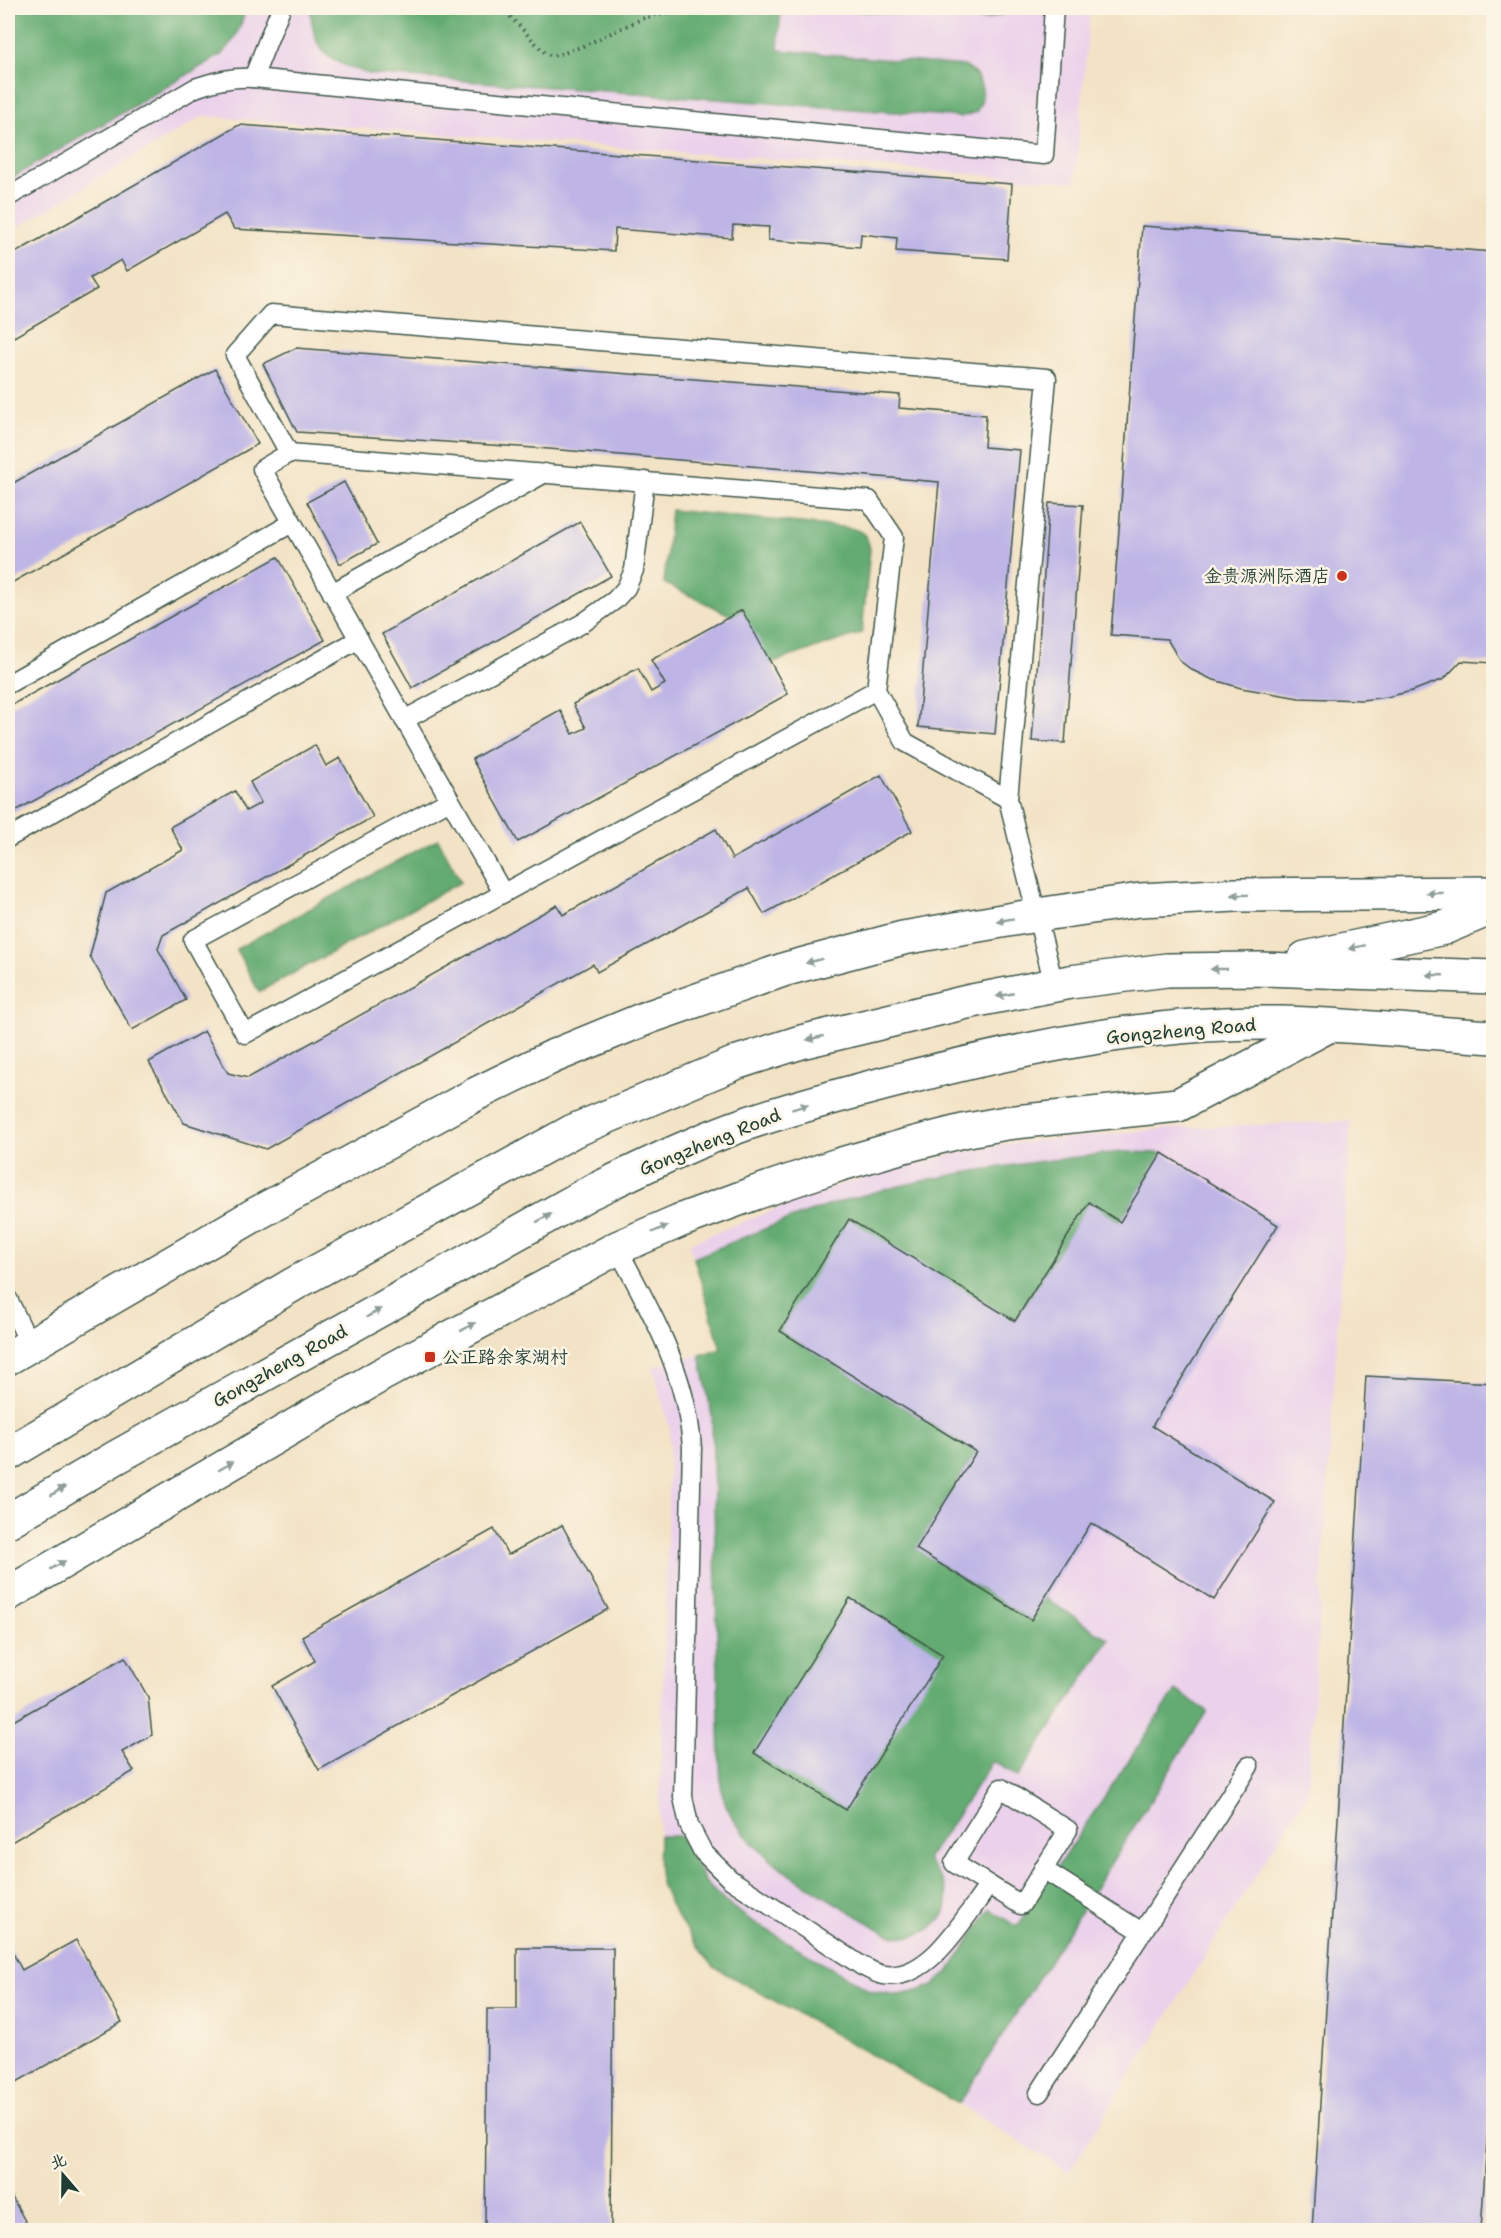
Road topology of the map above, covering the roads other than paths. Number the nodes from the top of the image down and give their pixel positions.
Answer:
1 (281, 8) edge
2 (1054, 8) edge
3 (253, 78) junction
4 (8, 197) edge
5 (289, 453) junction
6 (544, 473) junction
7 (645, 482) junction
8 (292, 522) junction
9 (332, 593) junction
10 (358, 639) junction
11 (8, 684) edge
12 (876, 690) junction
13 (404, 720) junction
14 (1008, 799) junction
15 (450, 800) junction
16 (8, 838) edge
17 (503, 893) junction
18 (1494, 893) edge
19 (1494, 907) edge
20 (1037, 915) junction
21 (1260, 969) junction
22 (1494, 977) edge
23 (1054, 985) junction
24 (1328, 1026) junction
25 (1494, 1037) edge
26 (617, 1248) junction
27 (8, 1299) edge
28 (19, 1352) edge
29 (8, 1453) edge
30 (8, 1521) edge
31 (8, 1594) edge
32 (1249, 1766) dead end
33 (1043, 1869) junction
34 (989, 1885) junction
35 (1142, 1932) junction
36 (1039, 2093) dead end

1 - 3 lane
2 - 3 lane
3 - 4 lane
5 - 6 lane
5 - 8 lane
5 - 14 lane
6 - 7 lane
6 - 9 lane
7 - 12 lane
7 - 13 lane
8 - 9 lane
8 - 11 lane
9 - 10 lane
10 - 13 lane
10 - 16 lane
12 - 14 lane
12 - 17 lane
13 - 15 lane
14 - 20 lane
15 - 17 lane
15 - 17 lane
18 -> 20 main road
19 -> 21 main road
20 - 23 lane
20 -> 28 main road
22 -> 21 main road
21 -> 23 main road
23 -> 29 main road
24 - 25 main road, Gongzheng Road
26 -> 24 main road
30 -> 24 main road, Gongzheng Road
31 -> 26 main road
26 - 34 lane
27 - 28 lane
32 - 35 lane
33 - 34 lane
33 - 34 lane
33 - 35 lane
35 - 36 lane

